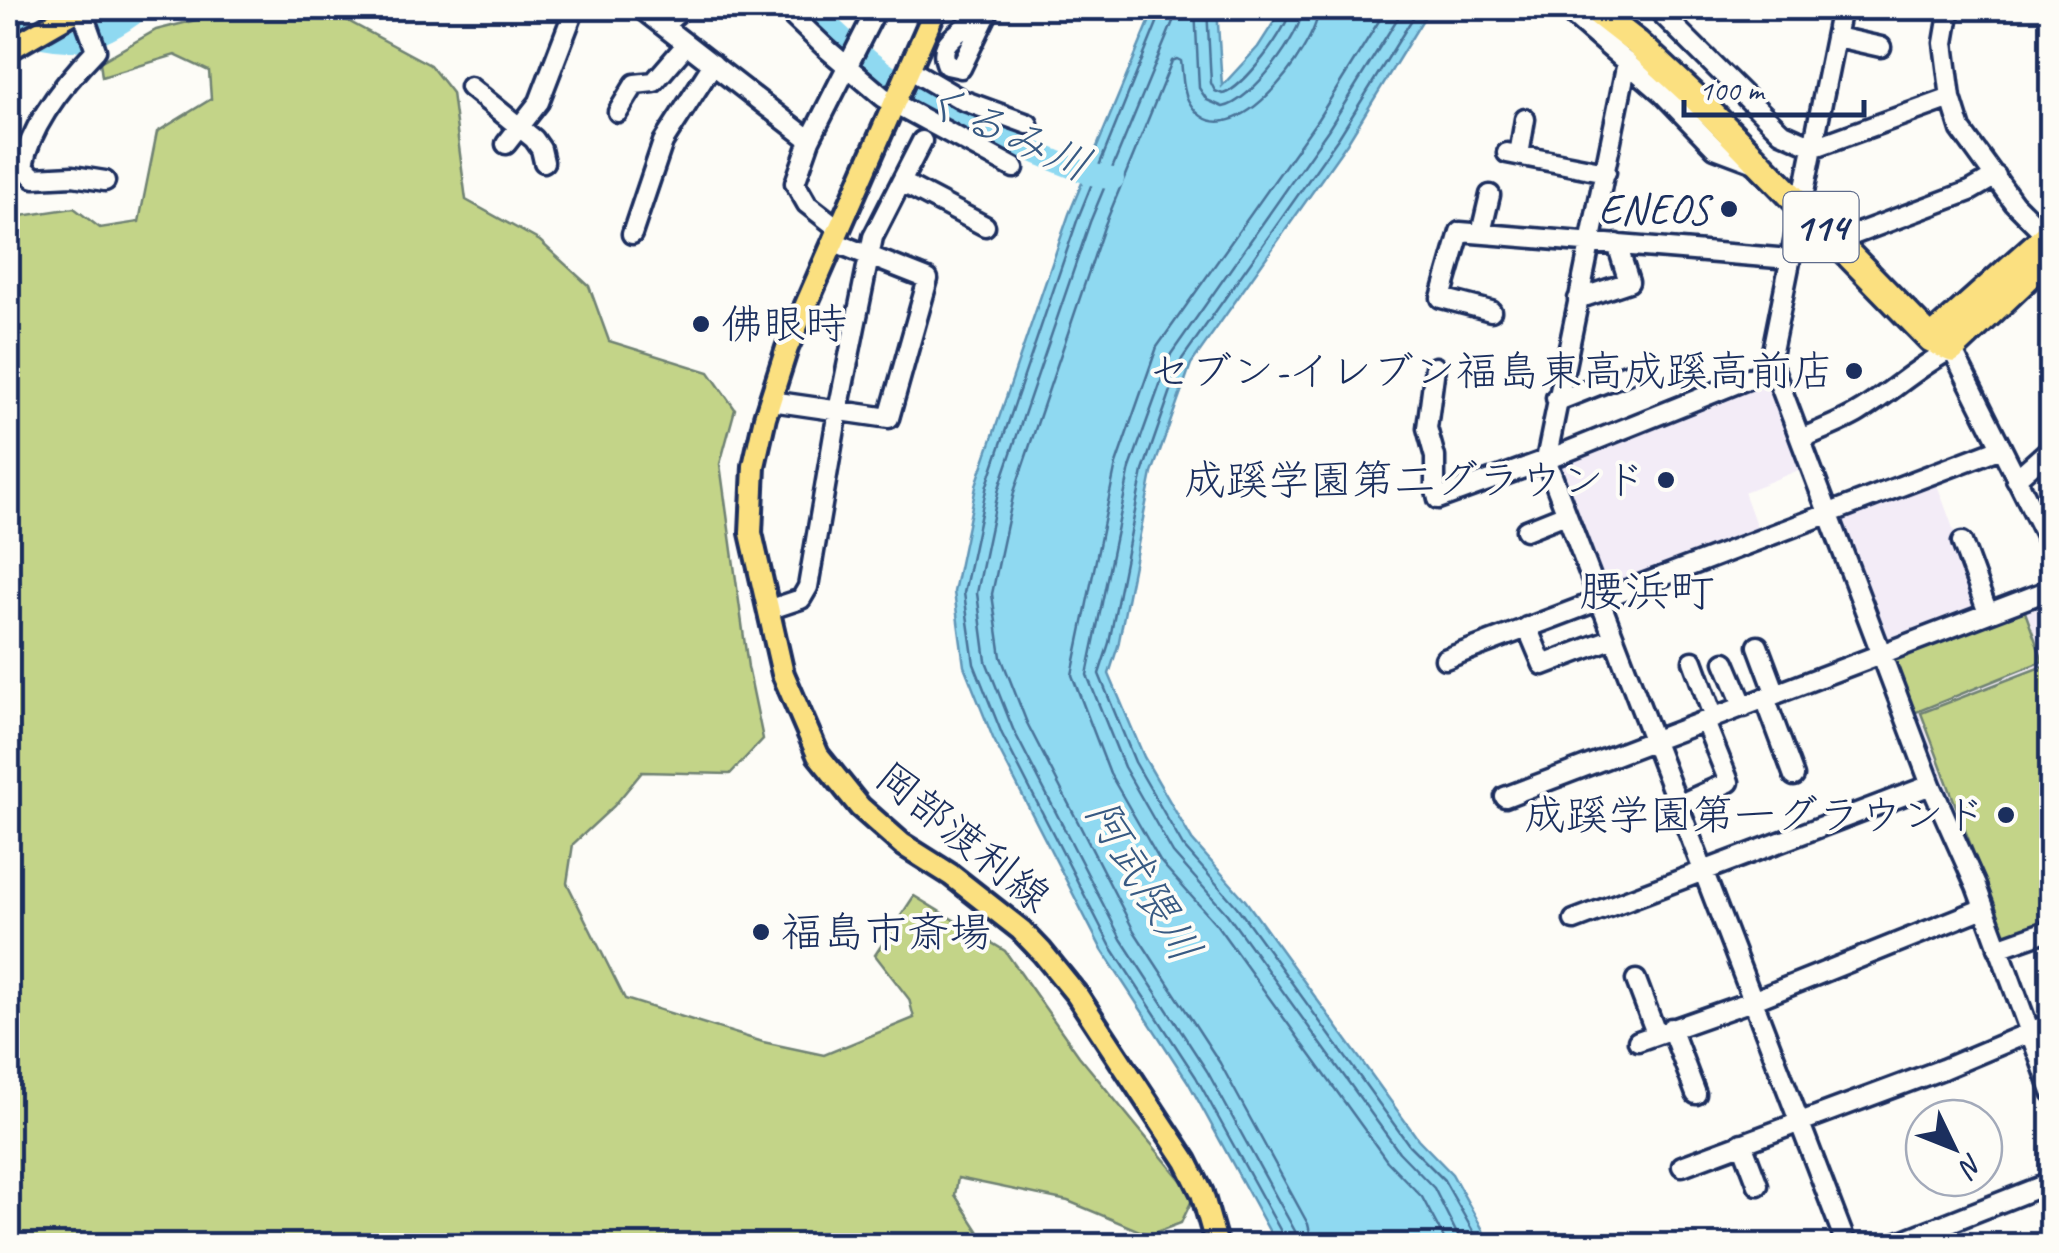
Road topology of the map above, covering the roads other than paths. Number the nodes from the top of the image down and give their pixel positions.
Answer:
1 (575, 8) edge
2 (640, 8) edge
3 (683, 8) edge
4 (784, 8) edge
5 (877, 8) edge
6 (936, 8) edge
7 (971, 8) edge
8 (990, 8) edge
9 (1616, 8) edge
10 (1657, 8) edge
11 (1841, 8) edge
12 (1950, 8) edge
13 (1582, 11) edge
14 (76, 18) edge
15 (664, 25) junction
16 (1836, 38) junction
17 (686, 44) junction
18 (14, 47) edge
19 (1882, 47) dead end
20 (1627, 62) junction
21 (713, 64) junction
22 (847, 66) junction
23 (908, 72) junction
24 (470, 87) dead end
25 (1951, 98) junction
26 (893, 102) junction
27 (618, 112) dead end
28 (1525, 119) dead end
29 (1028, 124) dead end
30 (521, 128) junction
31 (810, 140) junction
32 (922, 141) dead end
33 (506, 144) dead end
34 (1815, 147) junction
35 (544, 162) dead end
36 (1760, 165) junction
37 (1014, 168) dead end
38 (1606, 172) junction
39 (1996, 176) junction
40 (105, 181) dead end
41 (901, 182) junction
42 (1490, 195) dead end
43 (1803, 199) junction
44 (986, 226) dead end
45 (1481, 233) junction
46 (2049, 233) edge
47 (632, 234) dead end
48 (836, 235) junction
49 (1850, 236) junction
50 (1591, 242) junction
51 (1617, 244) junction
52 (868, 258) junction
53 (1790, 259) junction
54 (1578, 300) junction
55 (1491, 310) dead end
56 (1942, 338) junction
57 (1435, 367) dead end
58 (1768, 371) junction
59 (1630, 373) dead end
60 (1556, 398) junction
61 (771, 401) junction
62 (838, 411) junction
63 (1801, 439) junction
64 (2052, 446) edge
65 (2001, 448) junction
66 (1546, 460) junction
67 (2016, 478) junction
68 (1829, 513) junction
69 (1566, 514) junction
70 (2045, 515) edge
71 (1526, 530) dead end
72 (1962, 542) dead end
73 (2052, 548) edge
74 (2052, 588) edge
75 (1600, 600) junction
76 (768, 610) junction
77 (1988, 613) junction
78 (1527, 628) junction
79 (1614, 638) junction
80 (1758, 646) dead end
81 (1881, 656) junction
82 (1445, 659) dead end
83 (1693, 661) dead end
84 (1724, 662) dead end
85 (1770, 696) junction
86 (1744, 707) junction
87 (1710, 720) junction
88 (1654, 740) junction
89 (1794, 776) dead end
90 (1932, 785) junction
91 (1505, 798) dead end
92 (1678, 805) junction
93 (1703, 870) junction
94 (1984, 908) junction
95 (1574, 920) dead end
96 (2052, 929) edge
97 (1998, 948) junction
98 (1636, 980) dead end
99 (1752, 1000) junction
100 (2052, 1023) edge
101 (1663, 1031) junction
102 (2029, 1031) junction
103 (1638, 1041) dead end
104 (2052, 1092) edge
105 (1696, 1094) dead end
106 (1798, 1122) junction
107 (1742, 1144) junction
108 (1682, 1166) dead end
109 (2052, 1182) edge
110 (1758, 1185) dead end
111 (1896, 1244) edge
112 (1217, 1246) edge
113 (1846, 1246) edge

1 - 30 street
2 - 15 street
3 - 15 street
4 - 22 street
5 - 22 street
6 - 23 main road, 岡部渡利線
7 - 8 street
9 - 43 highway, 114
10 - 34 street
11 - 16 street
12 - 25 street
13 - 20 street
13 - 36 highway, 114
14 - 18 main road
14 - 40 street
15 - 17 street
16 - 19 street
16 - 34 street
17 - 21 street
17 - 27 street
20 - 36 street
20 - 38 street
21 - 31 street
21 - 47 street
22 - 26 street
22 - 31 street
23 - 26 main road, 岡部渡利線
23 - 29 street
24 - 30 street
25 - 34 street
25 - 39 street
26 - 37 street
26 - 48 main road, 岡部渡利線
28 - 38 street
30 - 33 street
30 - 35 street
31 - 48 street
32 - 41 street
34 - 43 street
36 - 43 highway, 114
38 - 50 street
39 - 46 street
39 - 49 street
41 - 44 street
41 - 52 street
42 - 45 street
43 - 49 highway, 114
43 - 53 street
43 - 56 highway, 114
45 - 50 street
45 - 55 street
46 - 56 highway
48 - 52 street
48 - 61 main road, 岡部渡利線
49 - 56 highway, 114
50 - 51 street
50 - 54 street
51 - 53 street
51 - 54 street
52 - 62 street
52 - 62 street
53 - 58 street
54 - 60 street
56 - 63 street
56 - 65 street
57 - 66 street
58 - 63 street
58 - 66 street
59 - 60 street
60 - 66 street
61 - 62 street
61 - 76 main road, 岡部渡利線
62 - 76 street
63 - 68 street
64 - 67 street
65 - 67 street
65 - 68 street
66 - 69 street
67 - 70 street
68 - 75 street
68 - 81 street
69 - 71 street
69 - 75 street
70 - 73 street
72 - 77 street
74 - 77 street
75 - 78 street
75 - 79 street
76 - 112 main road, 岡部渡利線
77 - 81 street
78 - 79 street
78 - 82 street
79 - 88 street
80 - 85 street
81 - 85 street
81 - 90 street
83 - 87 street
84 - 86 street
85 - 86 street
85 - 89 street
86 - 87 street
87 - 88 street
87 - 92 street
88 - 91 street
88 - 92 street
90 - 93 street
90 - 94 street
92 - 93 street
93 - 95 street
93 - 99 street
94 - 97 street
94 - 99 street
96 - 97 street
97 - 102 street
98 - 101 street
99 - 101 street
99 - 106 street
100 - 102 street
101 - 103 street
101 - 105 street
102 - 104 street
102 - 106 street
106 - 107 street
106 - 113 street
107 - 108 street
107 - 110 street
109 - 111 street

